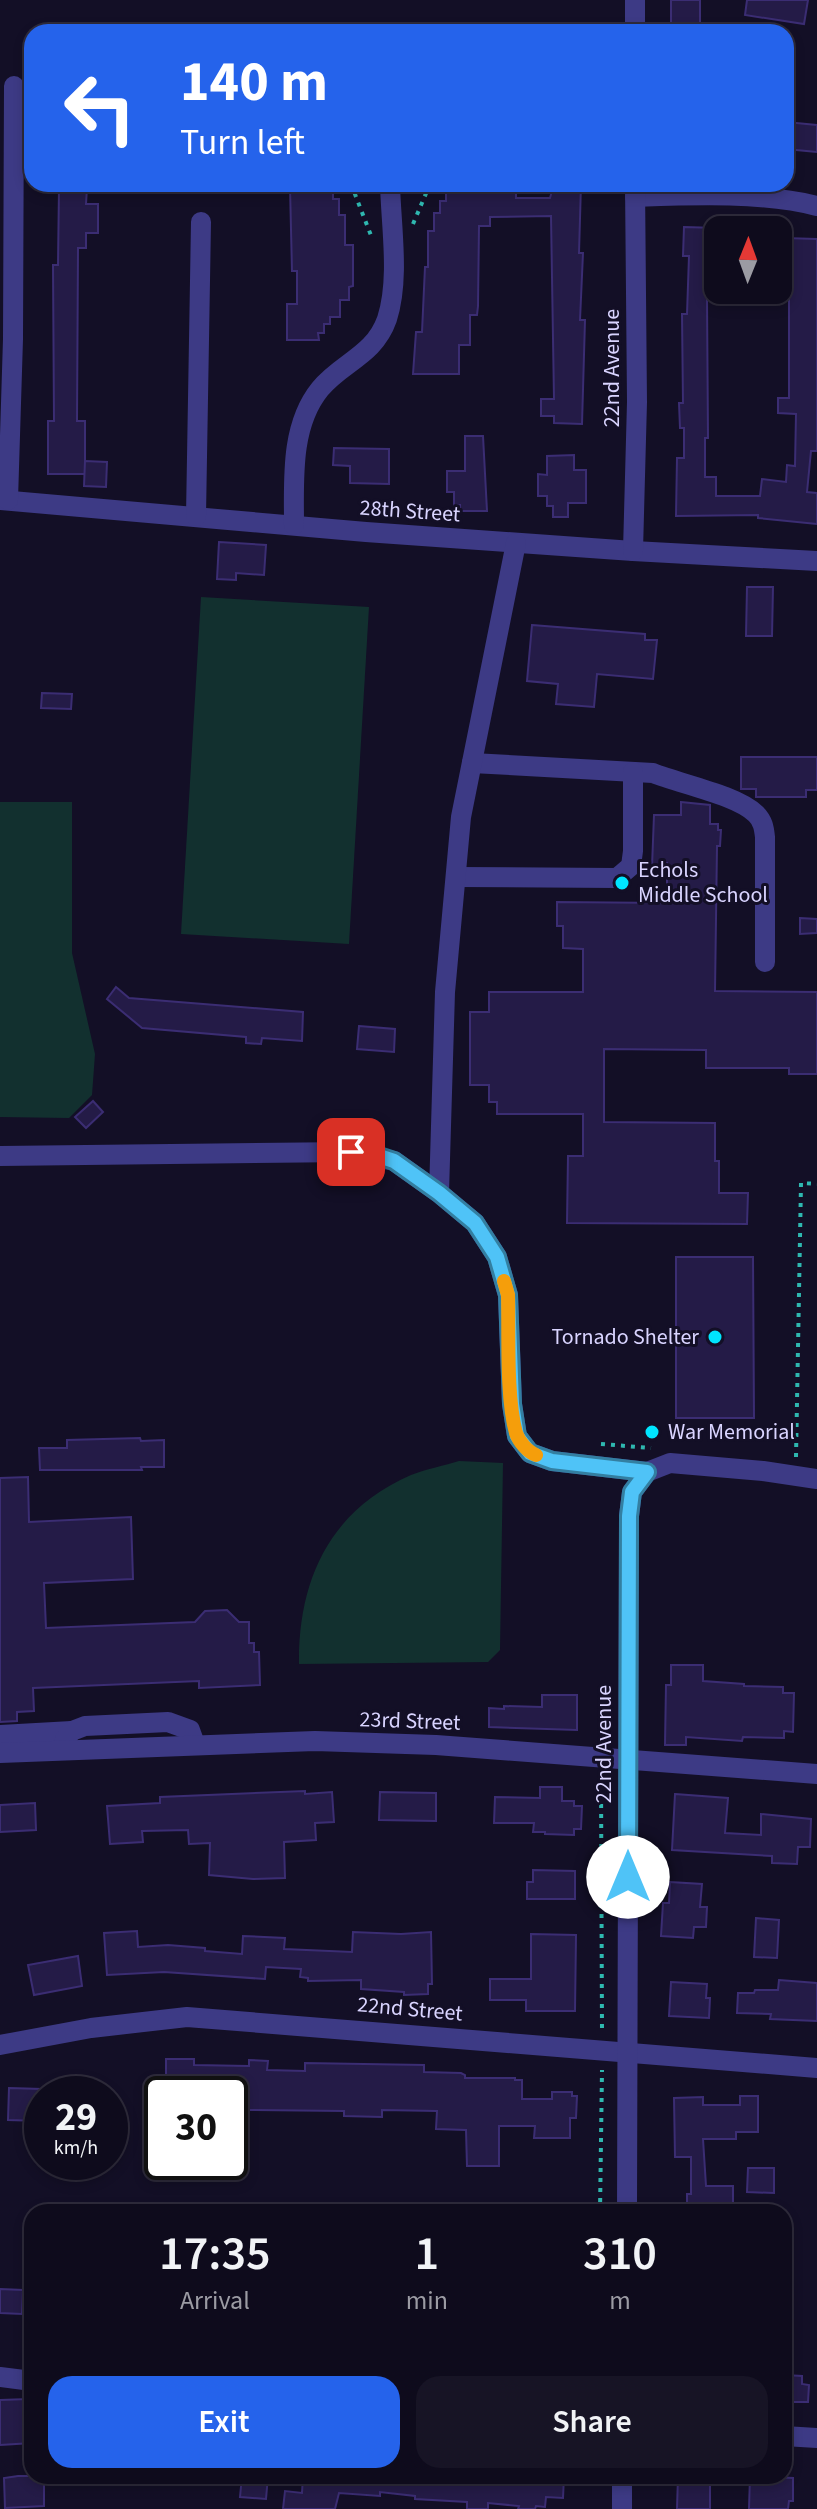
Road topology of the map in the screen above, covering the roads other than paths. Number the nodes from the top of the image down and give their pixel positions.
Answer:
1 (635, 0) edge
2 (635, 24) edge
3 (14, 86) dead end
4 (390, 192) edge
5 (635, 192) edge
6 (647, 192) edge
7 (817, 206) edge
8 (201, 222) dead end
9 (4, 500) edge
10 (196, 516) junction
11 (294, 525) junction
12 (516, 543) junction
13 (633, 551) junction
14 (817, 561) edge
15 (472, 763) junction
16 (633, 772) junction
17 (456, 877) junction
18 (765, 962) dead end
19 (0, 1156) edge
20 (439, 1193) junction
21 (647, 1472) junction
22 (817, 1479) edge
23 (0, 1735) edge
24 (68, 1741) junction
25 (0, 1753) edge
26 (628, 1760) junction
27 (817, 1774) edge
28 (0, 2045) edge
29 (629, 2052) junction
30 (817, 2068) edge
31 (627, 2204) edge
32 (0, 2377) edge
33 (24, 2380) edge
34 (792, 2436) edge
35 (817, 2438) edge
36 (622, 2484) edge
37 (622, 2509) edge

1 - 2 street
3 - 9 street
4 - 11 street
5 - 13 street, 22nd Avenue
6 - 7 street
8 - 10 street
9 - 10 street, 28th Street
10 - 11 street, 28th Street
11 - 12 street, 28th Street
12 - 13 street, 28th Street
12 - 15 street
13 - 14 street, 28th Street
15 - 16 street
15 - 17 street
16 - 17 street
16 - 18 street
17 - 20 street
19 - 20 street
20 - 21 street
21 - 22 street
21 - 26 street, 22nd Avenue
23 - 24 street
24 - 25 street, 23rd Street
24 - 26 street, 23rd Street
26 - 27 street, 23rd Street
26 - 29 street, 22nd Avenue
28 - 29 street, 22nd Street
29 - 30 street, 22nd Street
29 - 31 street, 22nd Avenue
32 - 33 street
34 - 35 street
36 - 37 street

